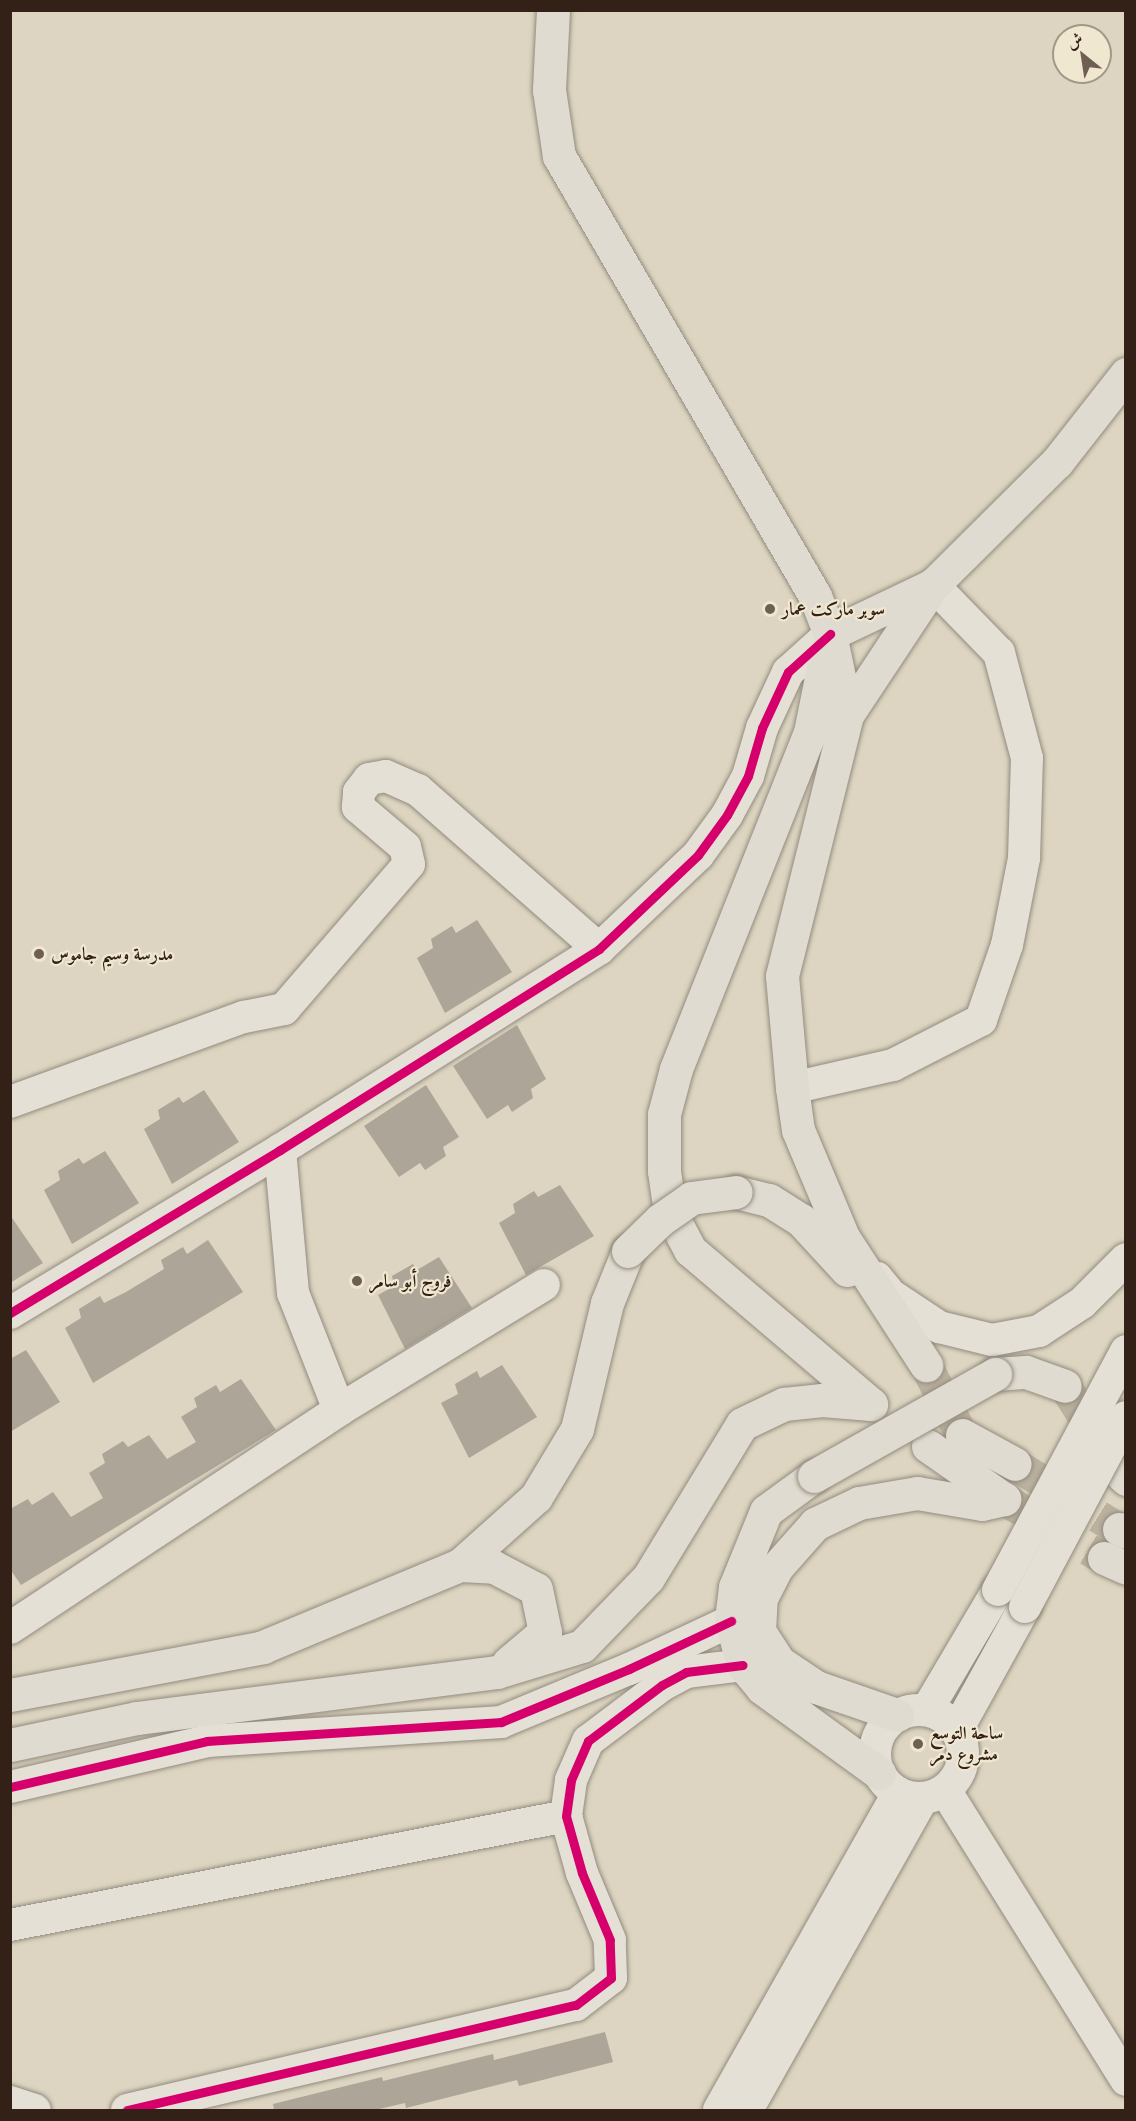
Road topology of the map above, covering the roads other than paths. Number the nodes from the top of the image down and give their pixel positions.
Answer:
1 (553, 10) edge
2 (1125, 374) edge
3 (933, 585) junction
4 (830, 634) junction
5 (847, 715) junction
6 (599, 950) junction
7 (792, 1088) junction
8 (10, 1102) edge
9 (280, 1150) junction
10 (843, 1237) junction
11 (1125, 1258) edge
12 (544, 1285) dead end
13 (10, 1313) edge
14 (1125, 1351) edge
15 (1065, 1386) tunnel mouth
16 (339, 1410) junction
17 (1125, 1417) edge
18 (962, 1435) tunnel mouth
19 (928, 1446) tunnel mouth
20 (1015, 1464) tunnel mouth
21 (460, 1565) junction
22 (731, 1621) junction
23 (10, 1628) edge
24 (743, 1665) junction
25 (497, 1672) junction
26 (10, 1695) edge
27 (912, 1713) junction
28 (957, 1730) junction
29 (10, 1745) edge
30 (10, 1787) edge
31 (911, 1788) junction
32 (566, 1816) junction
33 (10, 1925) edge
34 (1125, 2080) edge
35 (10, 2102) edge
36 (35, 2110) edge
37 (127, 2110) edge
38 (719, 2110) edge
39 (747, 2110) edge

1 - 4 main road
2 - 3 main road
3 - 4 main road
3 - 5 main road
3 - 7 street
4 - 5 main road
4 - 6 street
4 - 25 main road
5 - 7 main road
6 - 8 street
6 - 9 street
7 - 10 main road
9 - 13 street
9 - 16 street
10 - 11 street
10 - 21 main road, bridge
12 - 16 street
14 - 27 street, bridge
15 - 22 main road, bridge
16 - 23 street
17 - 28 street, bridge
18 - 20 main road
19 - 27 main road
21 - 25 main road
21 - 26 main road
22 - 24 main road
22 - 30 street
24 - 31 main road
24 - 32 street
25 - 29 main road
27 - 28 street
27 - 31 street
28 - 31 street
31 - 34 street
31 - 38 street
31 - 39 street
32 - 33 street
32 - 37 street
35 - 36 street

